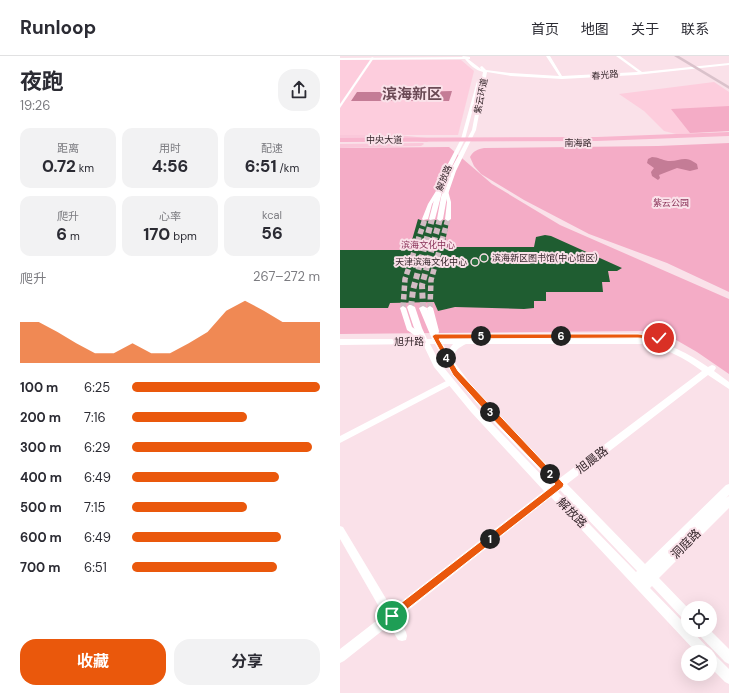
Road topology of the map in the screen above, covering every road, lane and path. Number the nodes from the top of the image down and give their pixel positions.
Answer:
1 (547, 56) edge
2 (618, 56) edge
3 (676, 56) edge
4 (680, 56) edge
5 (467, 57) edge
6 (340, 58) edge
7 (372, 58) junction
8 (729, 63) edge
9 (696, 67) junction
10 (483, 70) junction
11 (640, 72) junction
12 (561, 77) junction
13 (729, 87) edge
14 (340, 107) edge
15 (729, 134) edge
16 (340, 138) edge
17 (729, 138) edge
18 (427, 141) junction
19 (466, 141) junction
20 (340, 144) edge
21 (438, 192) junction
22 (446, 192) junction
23 (425, 219) tunnel mouth
24 (432, 219) tunnel mouth
25 (440, 219) tunnel mouth
26 (448, 219) tunnel mouth
27 (403, 308) tunnel mouth
28 (411, 308) tunnel mouth
29 (426, 308) tunnel mouth
30 (340, 338) edge
31 (423, 339) junction
32 (436, 339) junction
33 (471, 341) junction
34 (340, 342) edge
35 (451, 366) junction
36 (710, 370) junction
37 (729, 380) edge
38 (450, 382) junction
39 (729, 386) edge
40 (340, 440) edge
41 (560, 484) junction
42 (729, 488) edge
43 (550, 492) junction
44 (729, 501) edge
45 (340, 530) edge
46 (648, 574) junction
47 (639, 584) junction
48 (681, 609) edge
49 (392, 616) junction
50 (402, 636) dead end
51 (709, 637) edge
52 (697, 645) edge
53 (340, 657) edge
54 (729, 658) edge
55 (717, 665) edge
56 (729, 678) edge

1 - 12 street
2 - 11 street
3 - 9 main road
4 - 9 main road
5 - 7 street
5 - 10 street, 紫云环道
6 - 7 street
7 - 14 street
8 - 9 street, 春光路
9 - 11 street, 春光路
9 - 13 main road
10 - 12 street, 春光路
10 - 19 street, 紫云环道
10 - 19 street, 紫云环道
11 - 12 street, 春光路
15 - 19 highway, 南海路
16 - 18 highway, 中央大道
17 - 19 highway, 南海路
18 - 19 highway, 南海路
18 - 20 main road
19 - 21 street, 解放路
19 - 22 street, 解放路
21 - 23 street
21 - 24 street, 解放路
22 - 25 street, 解放路
22 - 26 street
27 - 31 street
28 - 31 street, 解放路
29 - 32 street, 解放路
30 - 31 street, 旭升路
31 - 32 street, 旭升路
31 - 34 street, 旭升路
31 - 38 street, 解放路
32 - 33 street, 旭升路
32 - 35 street, 解放路
32 - 36 street, 旭升路
33 - 35 street
33 - 36 street, 旭升路
35 - 41 street, 解放路
36 - 37 street, 旭升路
36 - 39 street, 旭升路
36 - 41 street, 旭晨路
38 - 40 street
38 - 43 street, 解放路
41 - 43 street, 旭晨路
41 - 46 street, 解放路
42 - 46 street
43 - 47 street, 解放路
43 - 49 street, 旭晨路
44 - 46 street, 洞庭路
45 - 49 street
46 - 47 street, 洞庭路
46 - 48 street, 解放路
47 - 52 street, 解放路
49 - 50 street
49 - 53 street, 旭晨路
51 - 54 street
55 - 56 street

